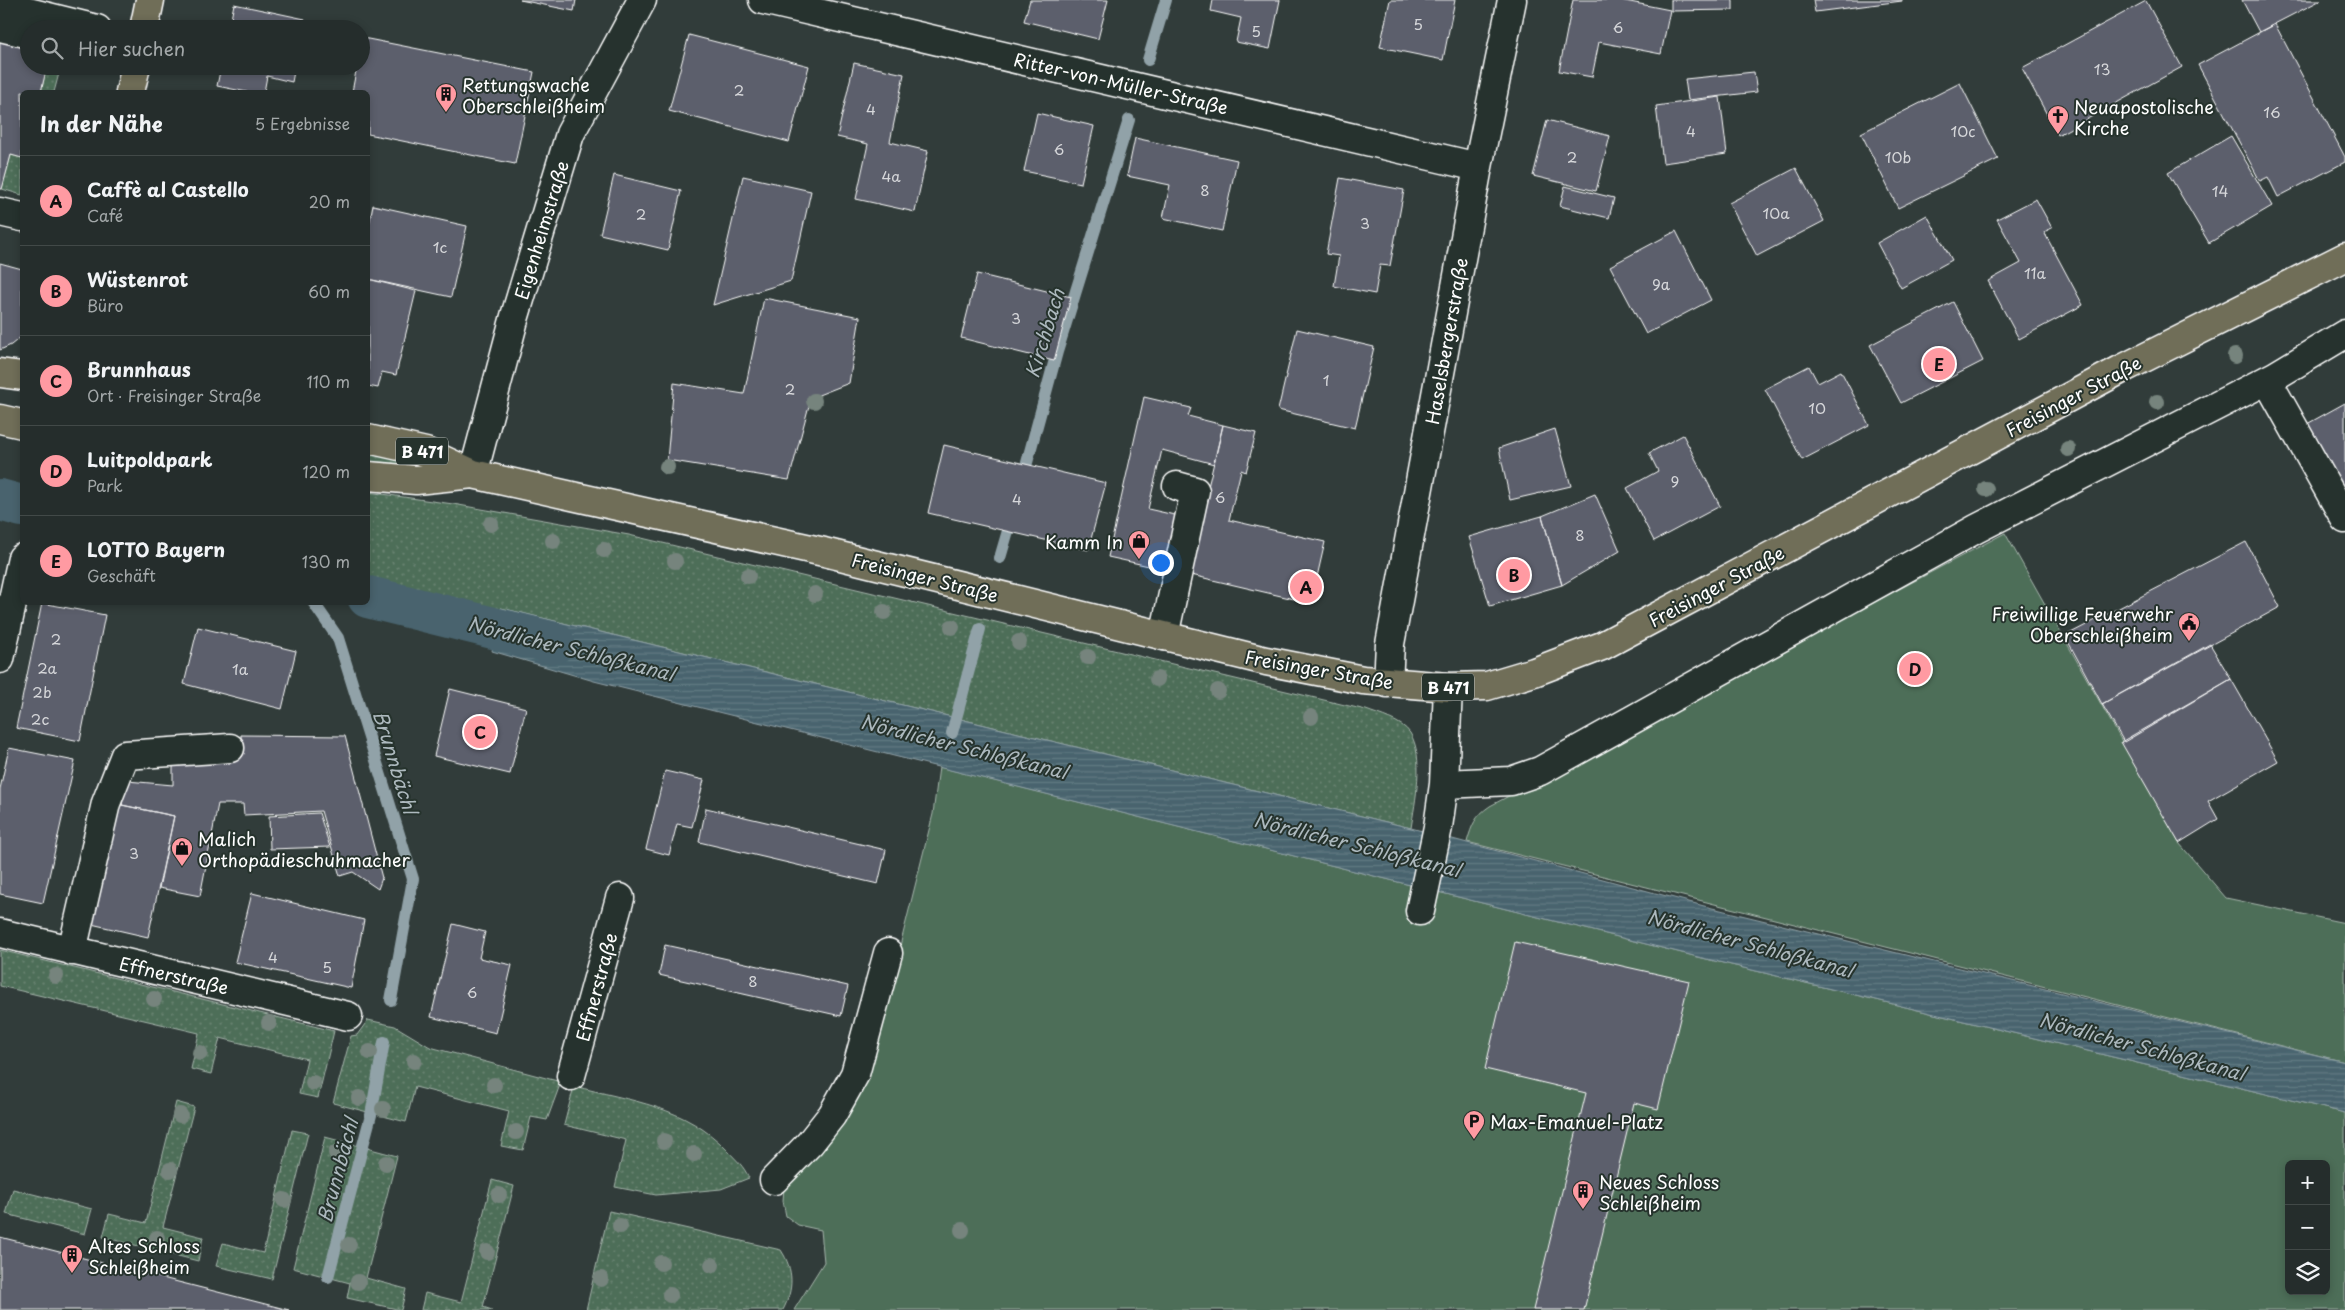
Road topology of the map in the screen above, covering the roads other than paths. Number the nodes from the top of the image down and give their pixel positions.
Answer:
1 (150, 0) edge
2 (642, 0) edge
3 (763, 0) edge
4 (1512, 0) edge
5 (0, 5) edge
6 (61, 20) edge
7 (146, 20) edge
8 (0, 27) edge
9 (20, 32) edge
10 (134, 75) edge
11 (130, 90) edge
12 (1478, 167) junction
13 (0, 212) edge
14 (20, 217) edge
15 (2345, 257) edge
16 (2345, 334) edge
17 (0, 373) edge
18 (20, 376) edge
19 (2267, 380) junction
20 (0, 419) edge
21 (20, 424) edge
22 (370, 439) edge
23 (473, 474) junction
24 (370, 476) edge
25 (1177, 486) dead end
26 (2345, 519) edge
27 (20, 567) edge
28 (1164, 636) junction
29 (0, 659) edge
30 (1388, 683) junction
31 (1448, 687) junction
32 (230, 748) dead end
33 (1444, 784) junction
34 (620, 898) dead end
35 (1421, 907) dead end
36 (0, 933) edge
37 (72, 951) junction
38 (888, 953) dead end
39 (348, 1016) dead end
40 (571, 1076) dead end
41 (774, 1180) dead end

1 - 7 main road
2 - 23 street, Eigenheimstraße
3 - 12 street, Ritter-von-Müller-Straße
4 - 12 street, Haselsbergerstraße
5 - 6 street
8 - 9 street
10 - 11 main road
12 - 30 street, Haselsbergerstraße
13 - 14 street
15 - 31 main road, Freisinger Straße / B 471
16 - 19 street
17 - 18 main road
19 - 26 street
19 - 33 street
20 - 21 main road
22 - 23 main road, Freisinger Straße / B 471
23 - 24 main road
23 - 28 main road, Freisinger Straße / B 471
25 - 28 street
27 - 29 street
28 - 30 main road, Freisinger Straße / B 471
30 - 31 main road, Freisinger Straße / B 471
31 - 33 street
32 - 37 street
33 - 35 street
34 - 40 street, Effnerstraße
36 - 37 street, Effnerstraße
37 - 39 street, Effnerstraße
38 - 41 street

